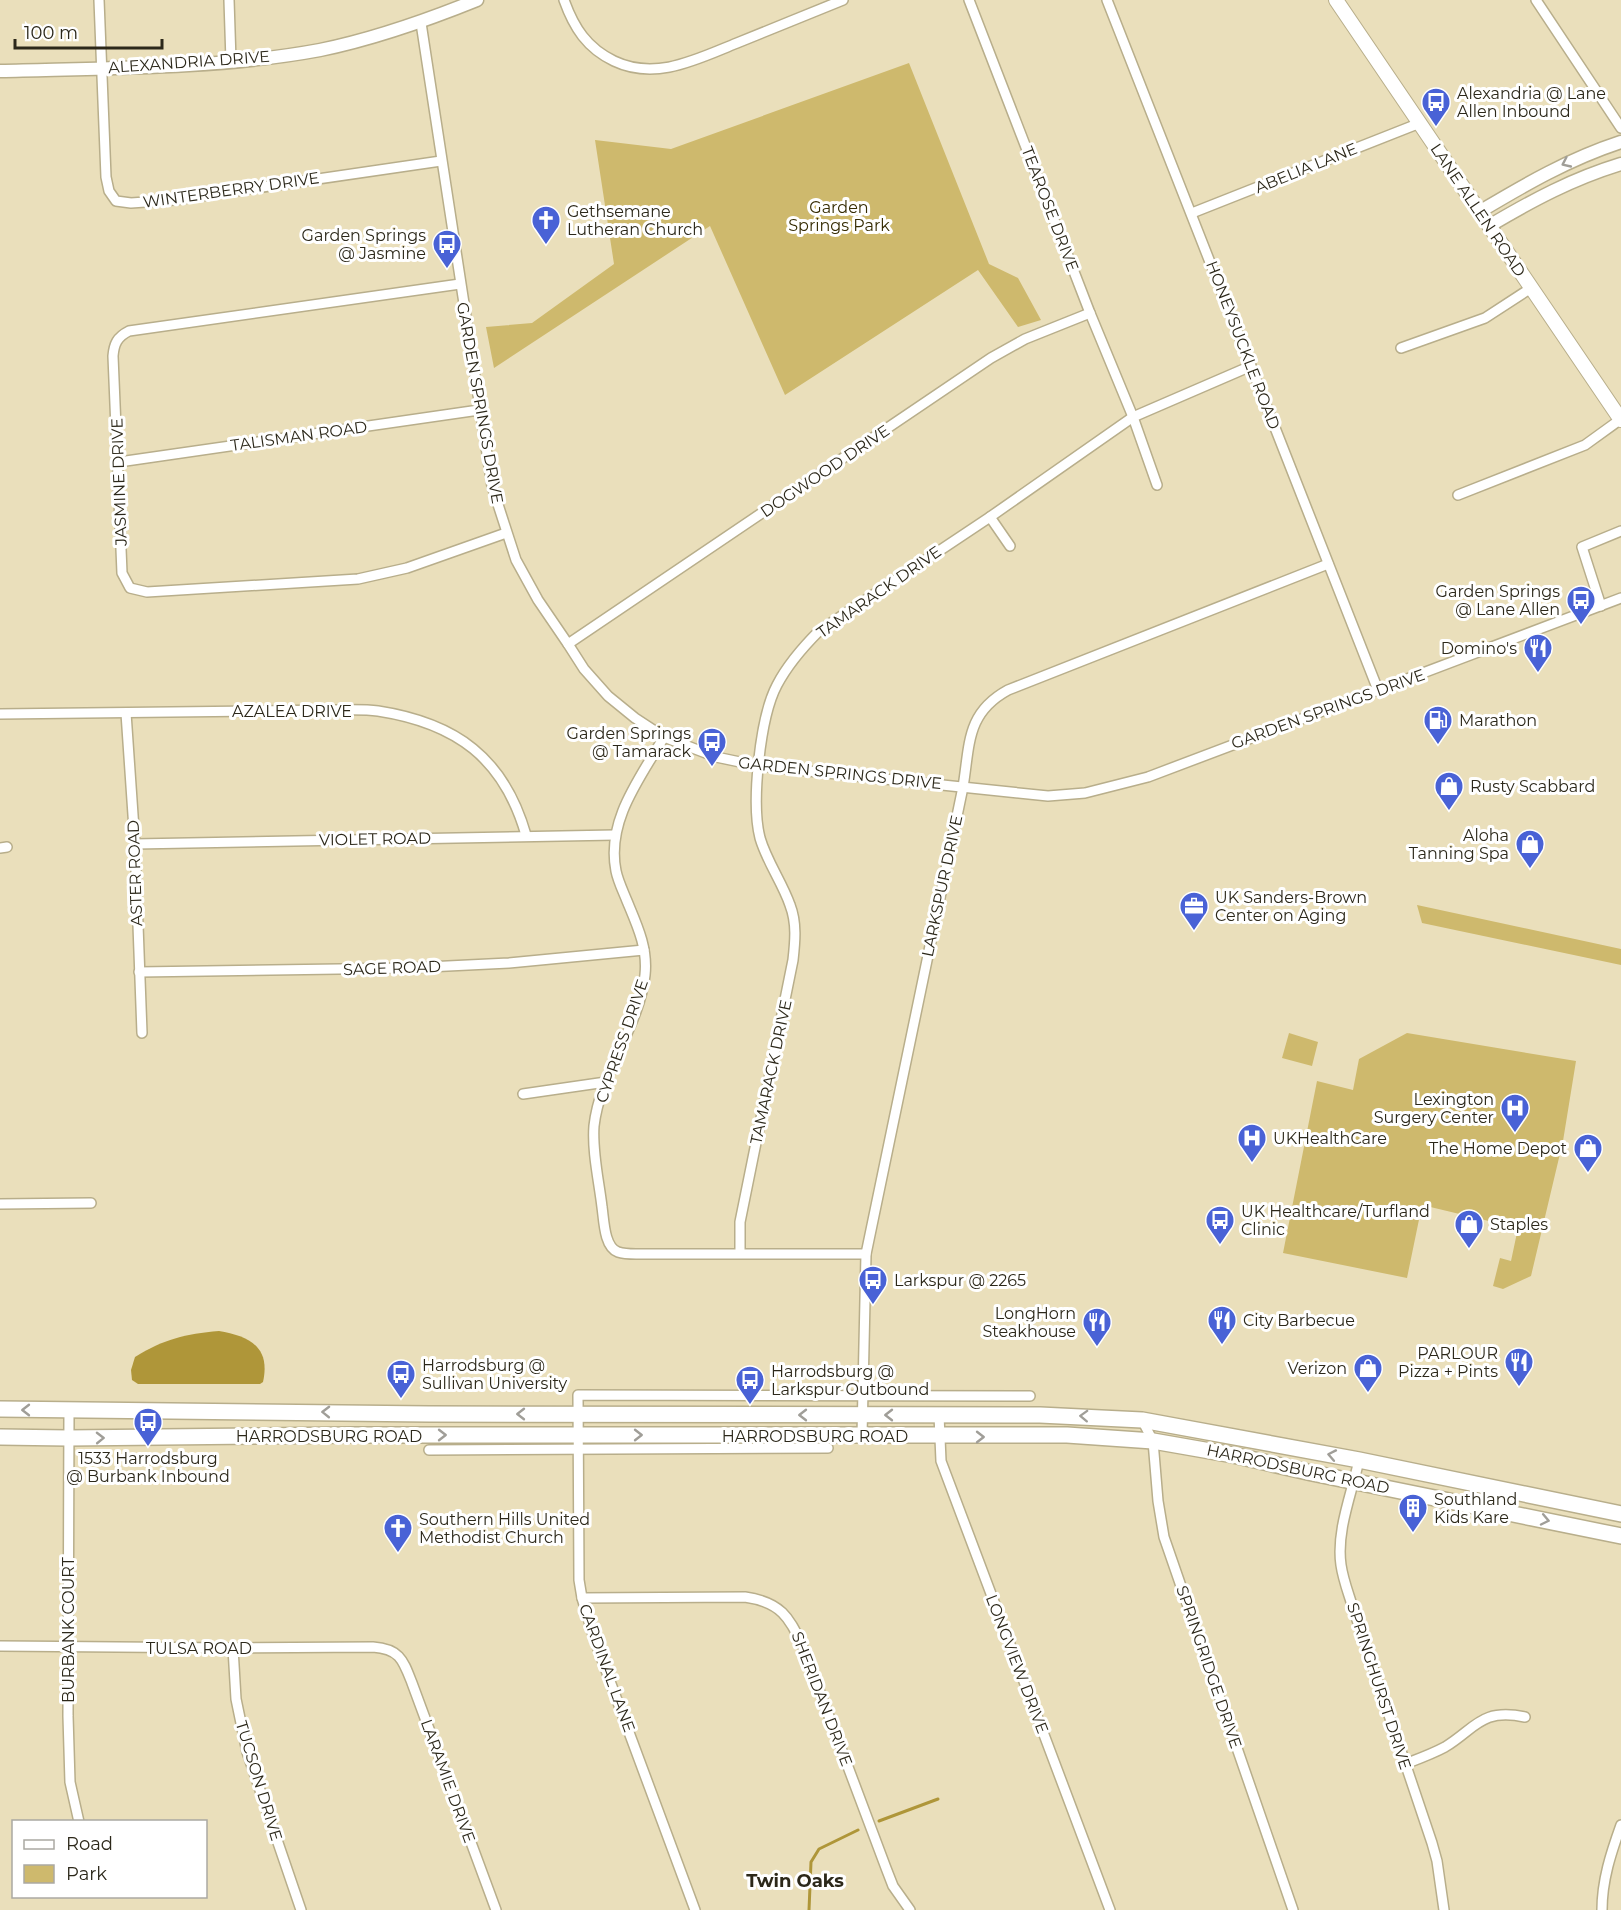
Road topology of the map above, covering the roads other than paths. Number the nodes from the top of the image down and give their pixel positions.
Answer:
1 (99, 0) edge
2 (229, 0) edge
3 (477, 0) edge
4 (564, 0) edge
5 (843, 0) edge
6 (969, 0) edge
7 (1107, 0) edge
8 (1336, 0) edge
9 (1540, 1) edge
10 (421, 22) junction
11 (231, 62) junction
12 (102, 68) junction
13 (0, 71) edge
14 (1420, 123) junction
15 (1621, 128) edge
16 (1621, 142) edge
17 (441, 161) junction
18 (1621, 164) edge
19 (1479, 212) junction
20 (1192, 213) junction
21 (1489, 226) junction
22 (460, 284) junction
23 (1530, 288) junction
24 (1090, 313) junction
25 (1401, 348) dead end
26 (1251, 366) junction
27 (479, 410) junction
28 (1133, 417) junction
29 (1621, 420) edge
30 (119, 462) junction
31 (1157, 485) dead end
32 (1458, 495) dead end
33 (990, 517) junction
34 (1621, 531) edge
35 (506, 533) junction
36 (1010, 546) dead end
37 (1328, 564) junction
38 (1621, 598) edge
39 (1601, 606) junction
40 (568, 644) junction
41 (1378, 690) junction
42 (126, 713) junction
43 (0, 714) edge
44 (664, 737) junction
45 (759, 766) junction
46 (963, 787) junction
47 (526, 835) junction
48 (615, 835) junction
49 (135, 844) junction
50 (644, 950) junction
51 (139, 972) junction
52 (142, 1033) dead end
53 (606, 1082) junction
54 (523, 1094) dead end
55 (91, 1203) dead end
56 (0, 1204) edge
57 (740, 1253) junction
58 (866, 1254) junction
59 (862, 1396) junction
60 (1030, 1396) dead end
61 (0, 1409) edge
62 (69, 1410) junction
63 (579, 1414) junction
64 (861, 1415) junction
65 (939, 1415) junction
66 (1142, 1420) junction
67 (862, 1436) junction
68 (0, 1437) edge
69 (939, 1437) junction
70 (68, 1438) junction
71 (1153, 1441) junction
72 (580, 1443) junction
73 (828, 1448) dead end
74 (429, 1450) dead end
75 (1359, 1460) junction
76 (1355, 1481) junction
77 (1621, 1514) edge
78 (1621, 1536) edge
79 (582, 1598) junction
80 (0, 1646) edge
81 (69, 1647) junction
82 (233, 1648) junction
83 (397, 1654) joint
84 (1524, 1717) dead end
85 (1406, 1764) junction
86 (79, 1820) edge
87 (1621, 1825) edge
88 (301, 1910) edge
89 (496, 1910) edge
90 (695, 1910) edge
91 (910, 1910) edge
92 (1110, 1910) edge
93 (1293, 1910) edge
94 (1444, 1910) edge
95 (1602, 1910) edge

1 - 12 street, WINTERBERRY DRIVE
2 - 11 street
3 - 10 street, ALEXANDRIA DRIVE
4 - 5 street
6 - 24 street, TEAROSE DRIVE
7 - 20 street, HONEYSUCKLE ROAD
8 - 14 main road, LANE ALLEN ROAD
9 - 15 street
10 - 11 street, ALEXANDRIA DRIVE
10 - 17 street, GARDEN SPRINGS DRIVE
11 - 12 street, ALEXANDRIA DRIVE
12 - 13 street, ALEXANDRIA DRIVE
12 - 17 street, WINTERBERRY DRIVE
14 - 19 main road, LANE ALLEN ROAD
14 - 20 street, ABELIA LANE
16 -> 19 street
17 - 22 street, GARDEN SPRINGS DRIVE
18 - 21 street
19 - 21 main road, LANE ALLEN ROAD
20 - 26 street, HONEYSUCKLE ROAD
21 - 23 main road, LANE ALLEN ROAD
22 - 27 street, GARDEN SPRINGS DRIVE
22 - 30 street, JASMINE DRIVE
23 - 25 street
23 - 29 main road, LANE ALLEN ROAD
24 - 28 street, TEAROSE DRIVE
24 - 40 street, DOGWOOD DRIVE
26 - 28 street, TAMARACK DRIVE
26 - 37 street, HONEYSUCKLE ROAD
27 - 30 street, TALISMAN ROAD
27 - 35 street, GARDEN SPRINGS DRIVE
28 - 31 street, TEAROSE DRIVE
28 - 33 street, TAMARACK DRIVE
29 - 32 street
30 - 35 street, JASMINE DRIVE
33 - 36 street
33 - 45 street, TAMARACK DRIVE
34 - 39 street
35 - 40 street, GARDEN SPRINGS DRIVE
37 - 41 street, HONEYSUCKLE ROAD
37 - 46 street, LARKSPUR DRIVE
38 - 39 street, GARDEN SPRINGS DRIVE
39 - 41 street, GARDEN SPRINGS DRIVE
40 - 44 street, GARDEN SPRINGS DRIVE
41 - 46 street, GARDEN SPRINGS DRIVE
42 - 43 street, AZALEA DRIVE
42 - 47 street, AZALEA DRIVE
42 - 49 street, ASTER ROAD
44 - 45 street, GARDEN SPRINGS DRIVE
44 - 48 street, CYPRESS DRIVE
45 - 46 street, GARDEN SPRINGS DRIVE
45 - 57 street, TAMARACK DRIVE
46 - 58 street, LARKSPUR DRIVE
47 - 48 street, VIOLET ROAD
47 - 49 street, VIOLET ROAD
48 - 50 street, CYPRESS DRIVE
49 - 51 street, ASTER ROAD
50 - 51 street, SAGE ROAD
50 - 53 street, CYPRESS DRIVE
51 - 52 street, ASTER ROAD
53 - 54 street
53 - 57 street, CYPRESS DRIVE
55 - 56 street
57 - 58 street, CYPRESS DRIVE
58 - 59 street, LARKSPUR DRIVE
59 - 60 street
59 - 63 street
59 - 64 street, LARKSPUR DRIVE
62 -> 61 main road, HARRODSBURG ROAD
63 -> 62 main road, HARRODSBURG ROAD
62 - 70 street, BURBANK COURT
64 -> 63 main road, HARRODSBURG ROAD
63 - 72 street, CARDINAL LANE
65 -> 64 main road, HARRODSBURG ROAD
64 - 67 street, LARKSPUR DRIVE
66 -> 65 main road, HARRODSBURG ROAD
65 - 69 street, LONGVIEW DRIVE
66 - 71 street, SPRINGRIDGE DRIVE
75 -> 66 main road, HARRODSBURG ROAD
67 - 69 main road, HARRODSBURG ROAD
72 -> 67 main road, HARRODSBURG ROAD
68 - 70 main road, HARRODSBURG ROAD
69 -> 71 main road, HARRODSBURG ROAD
69 - 92 street, LONGVIEW DRIVE
70 -> 72 main road, HARRODSBURG ROAD
70 - 81 street, BURBANK COURT
71 - 76 main road, HARRODSBURG ROAD
71 - 93 street, SPRINGRIDGE DRIVE
72 - 73 street
72 - 74 street
72 - 79 street, CARDINAL LANE
75 - 76 street, SPRINGHURST DRIVE
75 - 77 main road, HARRODSBURG ROAD
76 -> 78 main road, HARRODSBURG ROAD
76 - 85 street, SPRINGHURST DRIVE
79 - 90 street, CARDINAL LANE
79 - 91 street, SHERIDAN DRIVE
80 - 81 street, TULSA ROAD
81 - 82 street, TULSA ROAD
81 - 86 street, BURBANK COURT
82 - 83 street, TULSA ROAD
82 - 88 street, TUCSON DRIVE
83 - 89 street, LARAMIE DRIVE
84 - 85 street
85 - 94 street, SPRINGHURST DRIVE
87 - 95 street

